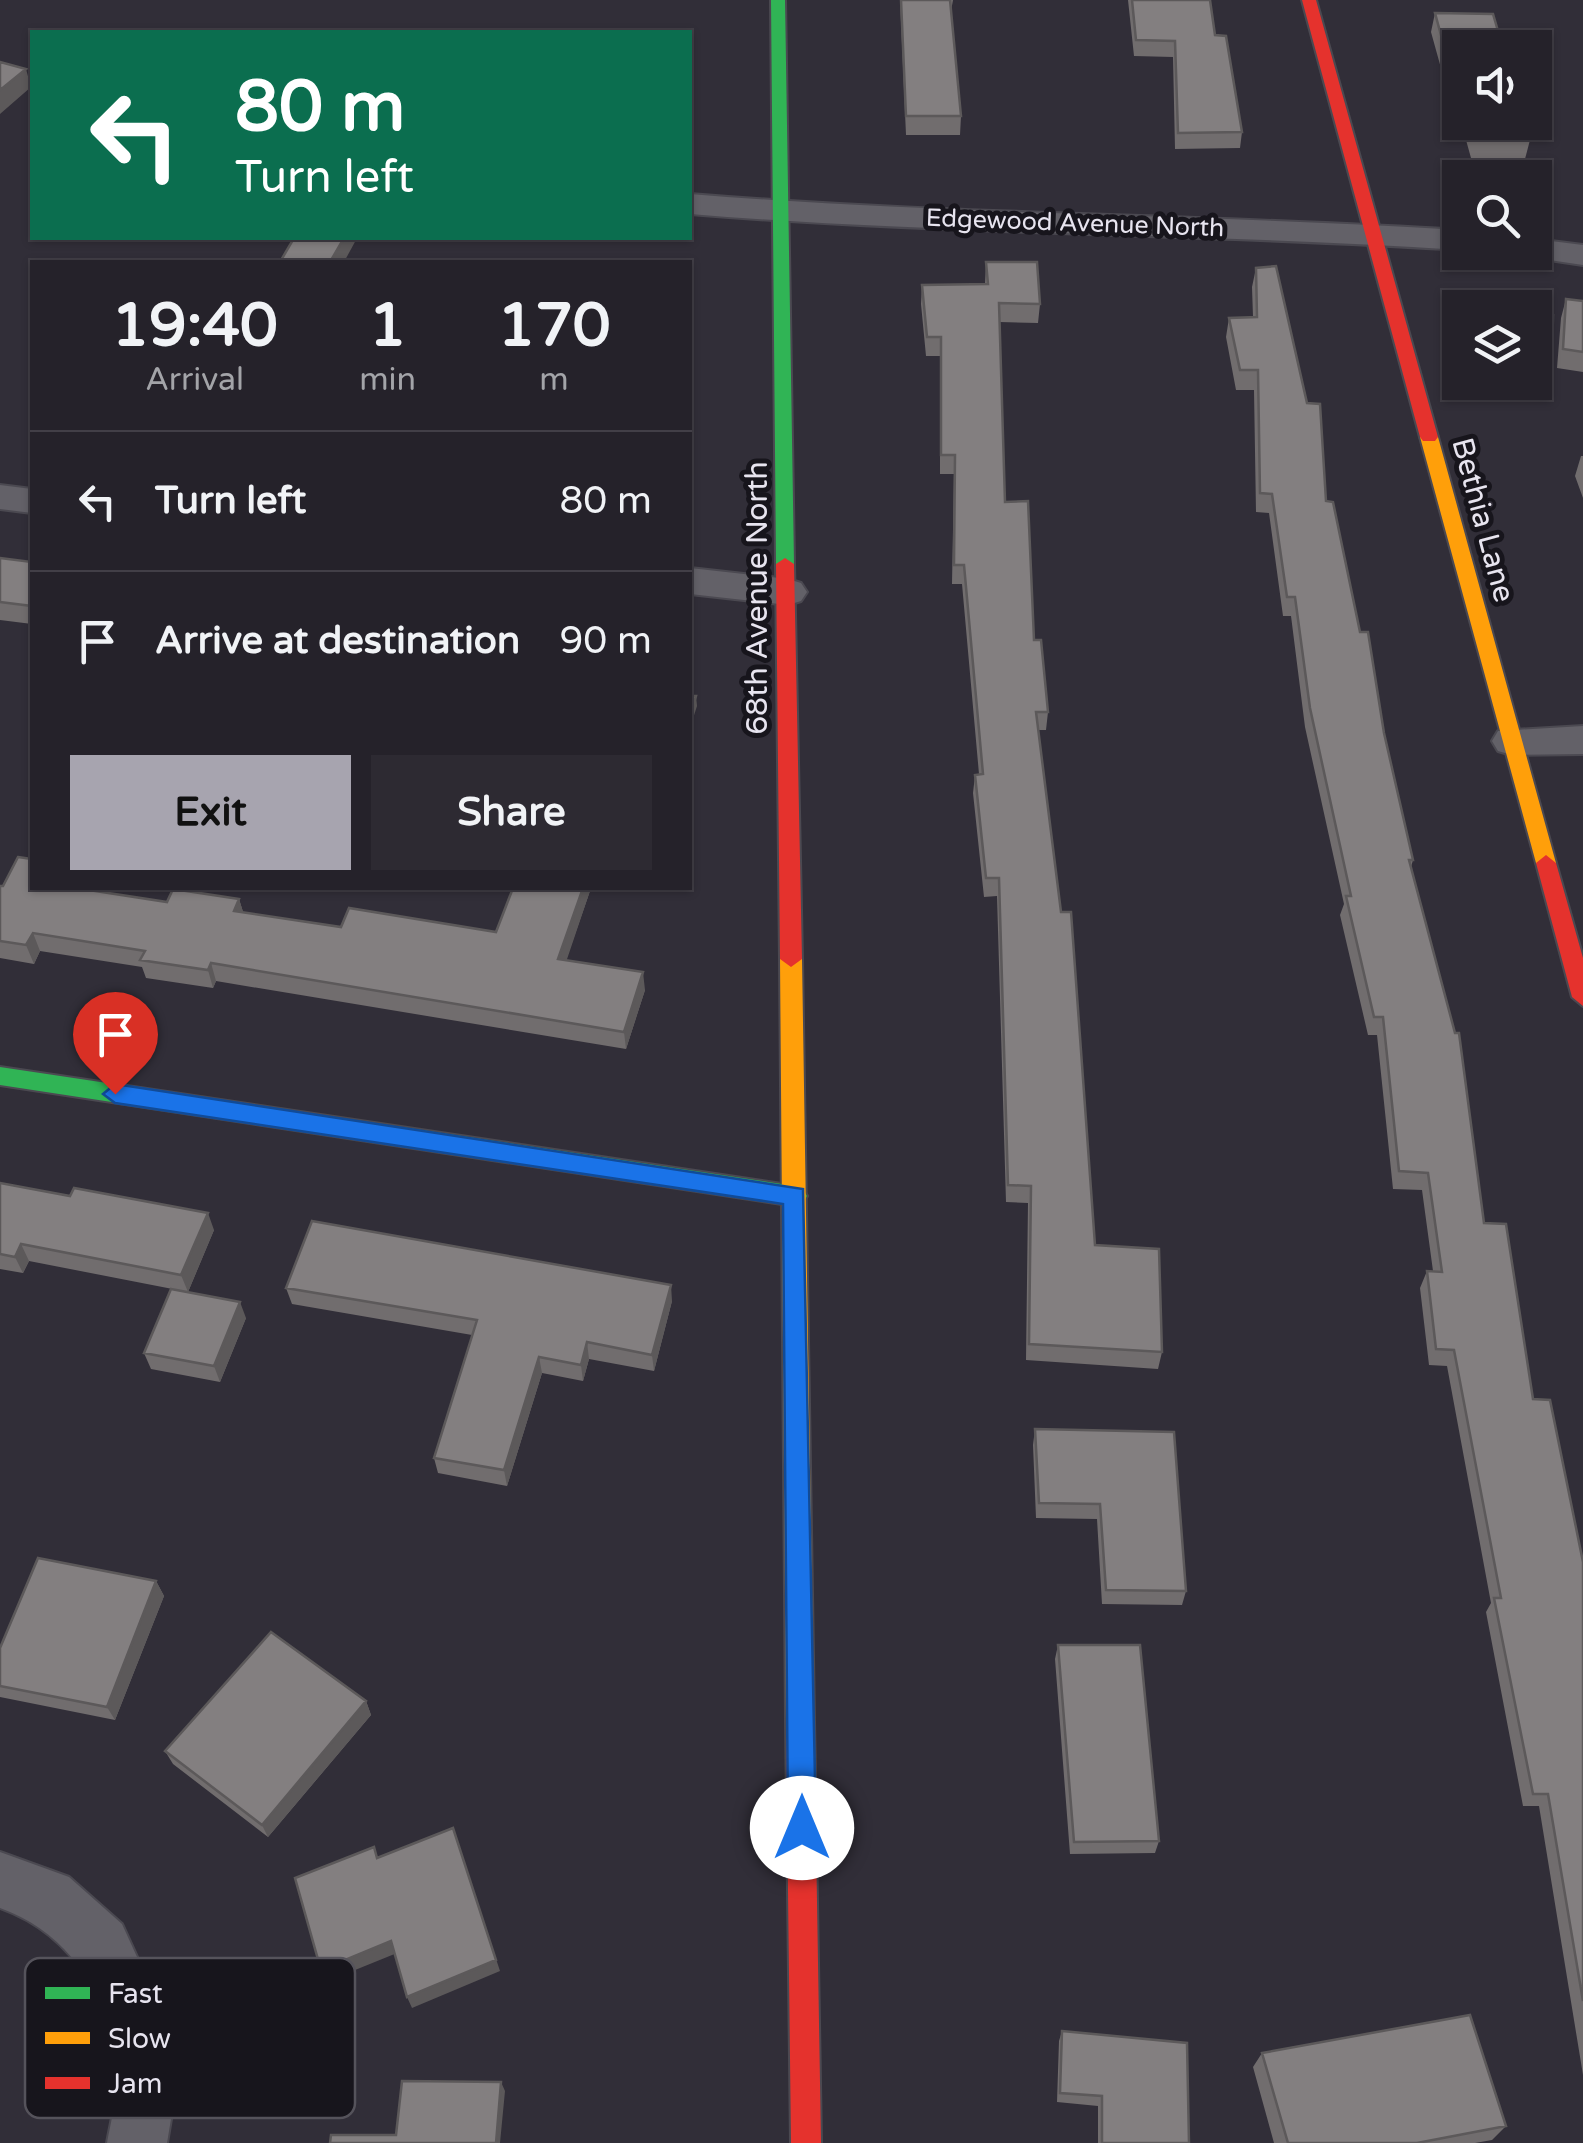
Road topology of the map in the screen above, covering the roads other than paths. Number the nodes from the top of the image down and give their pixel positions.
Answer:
1 (778, 0) edge
2 (1309, 0) edge
3 (692, 204) edge
4 (782, 213) junction
5 (1373, 233) junction
6 (1442, 239) edge
7 (1552, 251) edge
8 (1583, 255) edge
9 (0, 497) edge
10 (30, 501) edge
11 (692, 580) edge
12 (788, 592) junction
13 (1583, 740) edge
14 (1512, 741) junction
15 (1583, 998) edge
16 (0, 1076) edge
17 (795, 1196) junction
18 (0, 1880) edge
19 (108, 1958) edge
20 (141, 2118) edge
21 (137, 2143) edge
22 (806, 2143) edge

1 - 4 street, 68th Avenue North
2 - 5 street, Bethia Lane
3 - 4 street, Edgewood Avenue North
4 - 5 street, Edgewood Avenue North
4 - 12 street, 68th Avenue North
5 - 6 street, Edgewood Avenue North
5 - 14 street, Bethia Lane
7 - 8 street
9 - 10 street
11 - 12 street
12 - 17 street, 68th Avenue North
13 - 14 street
14 - 15 street, Bethia Lane
16 - 17 street
17 - 22 street, 68th Avenue North
18 - 19 street
20 - 21 street

